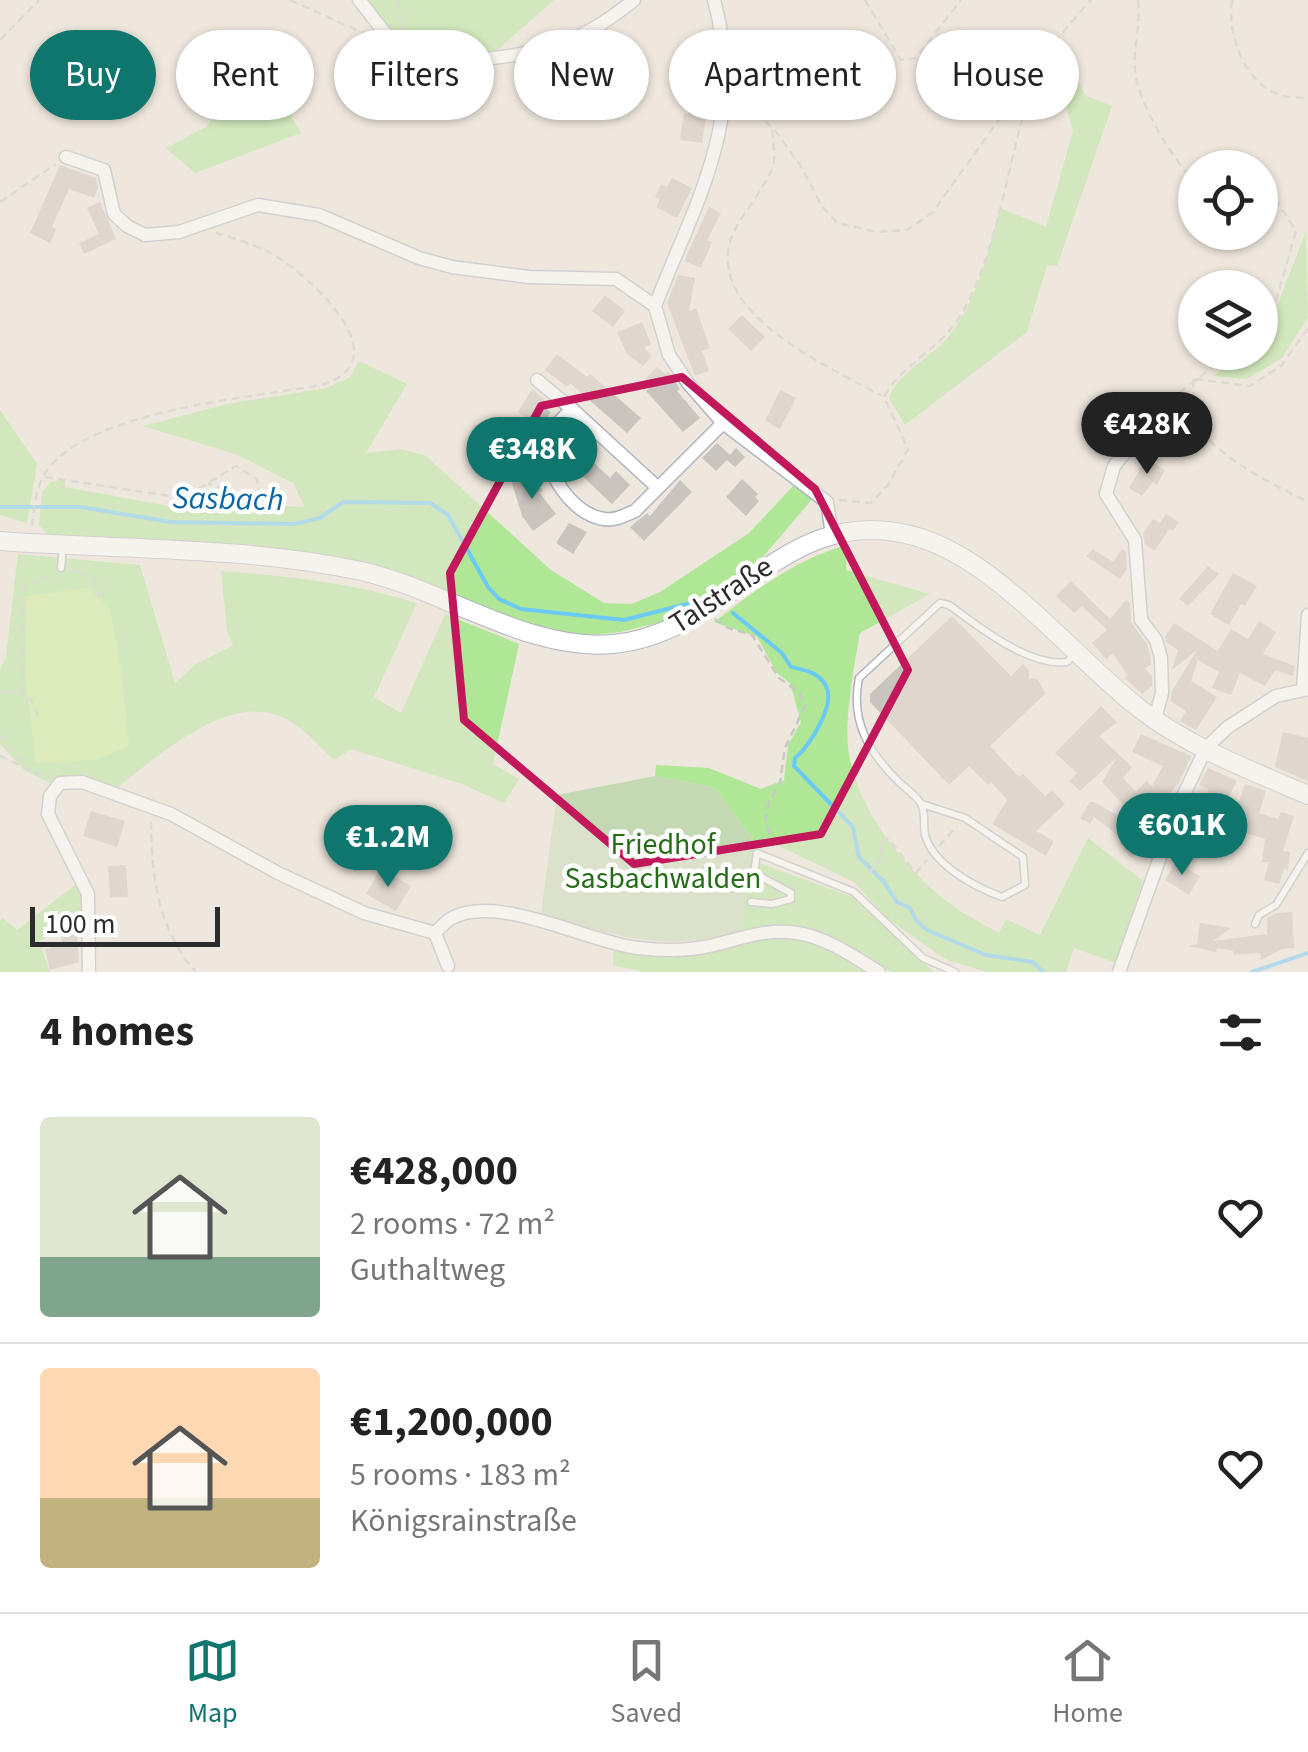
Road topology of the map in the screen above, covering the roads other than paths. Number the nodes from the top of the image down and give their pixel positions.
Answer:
1 (359, 0) edge
2 (634, 0) edge
3 (714, 0) edge
4 (66, 157) road end
5 (655, 306) junction
6 (537, 380) dead end
7 (572, 409) junction
8 (723, 423) junction
9 (1134, 441) road end
10 (657, 487) junction
11 (832, 534) junction
12 (0, 540) edge
13 (64, 545) junction
14 (60, 568) road end
15 (1308, 615) edge
16 (1076, 654) junction
17 (1306, 689) edge
18 (1155, 718) junction
19 (1206, 748) junction
20 (1308, 795) edge
21 (922, 804) junction
22 (1308, 852) edge
23 (751, 902) dead end
24 (1255, 924) dead end
25 (435, 933) junction
26 (452, 969) edge
27 (89, 972) edge
28 (879, 972) edge
29 (954, 972) edge
30 (1119, 972) edge

1 - 2 street
3 - 5 street
4 - 5 street
5 - 8 street
6 - 7 street
7 - 10 street
7 - 10 street
8 - 10 street
8 - 11 street
9 - 18 street
11 - 13 main road, Talstraße
11 - 16 main road, Talstraße
12 - 13 main road, Talstraße
13 - 14 lane
15 - 17 street
16 - 18 main road, Talstraße
16 - 21 lane
17 - 19 street
18 - 19 main road, Talstraße
19 - 20 main road, Talstraße
19 - 30 street
21 - 21 lane
22 - 24 lane
23 - 29 lane
25 - 26 street
25 - 27 street
25 - 28 street

